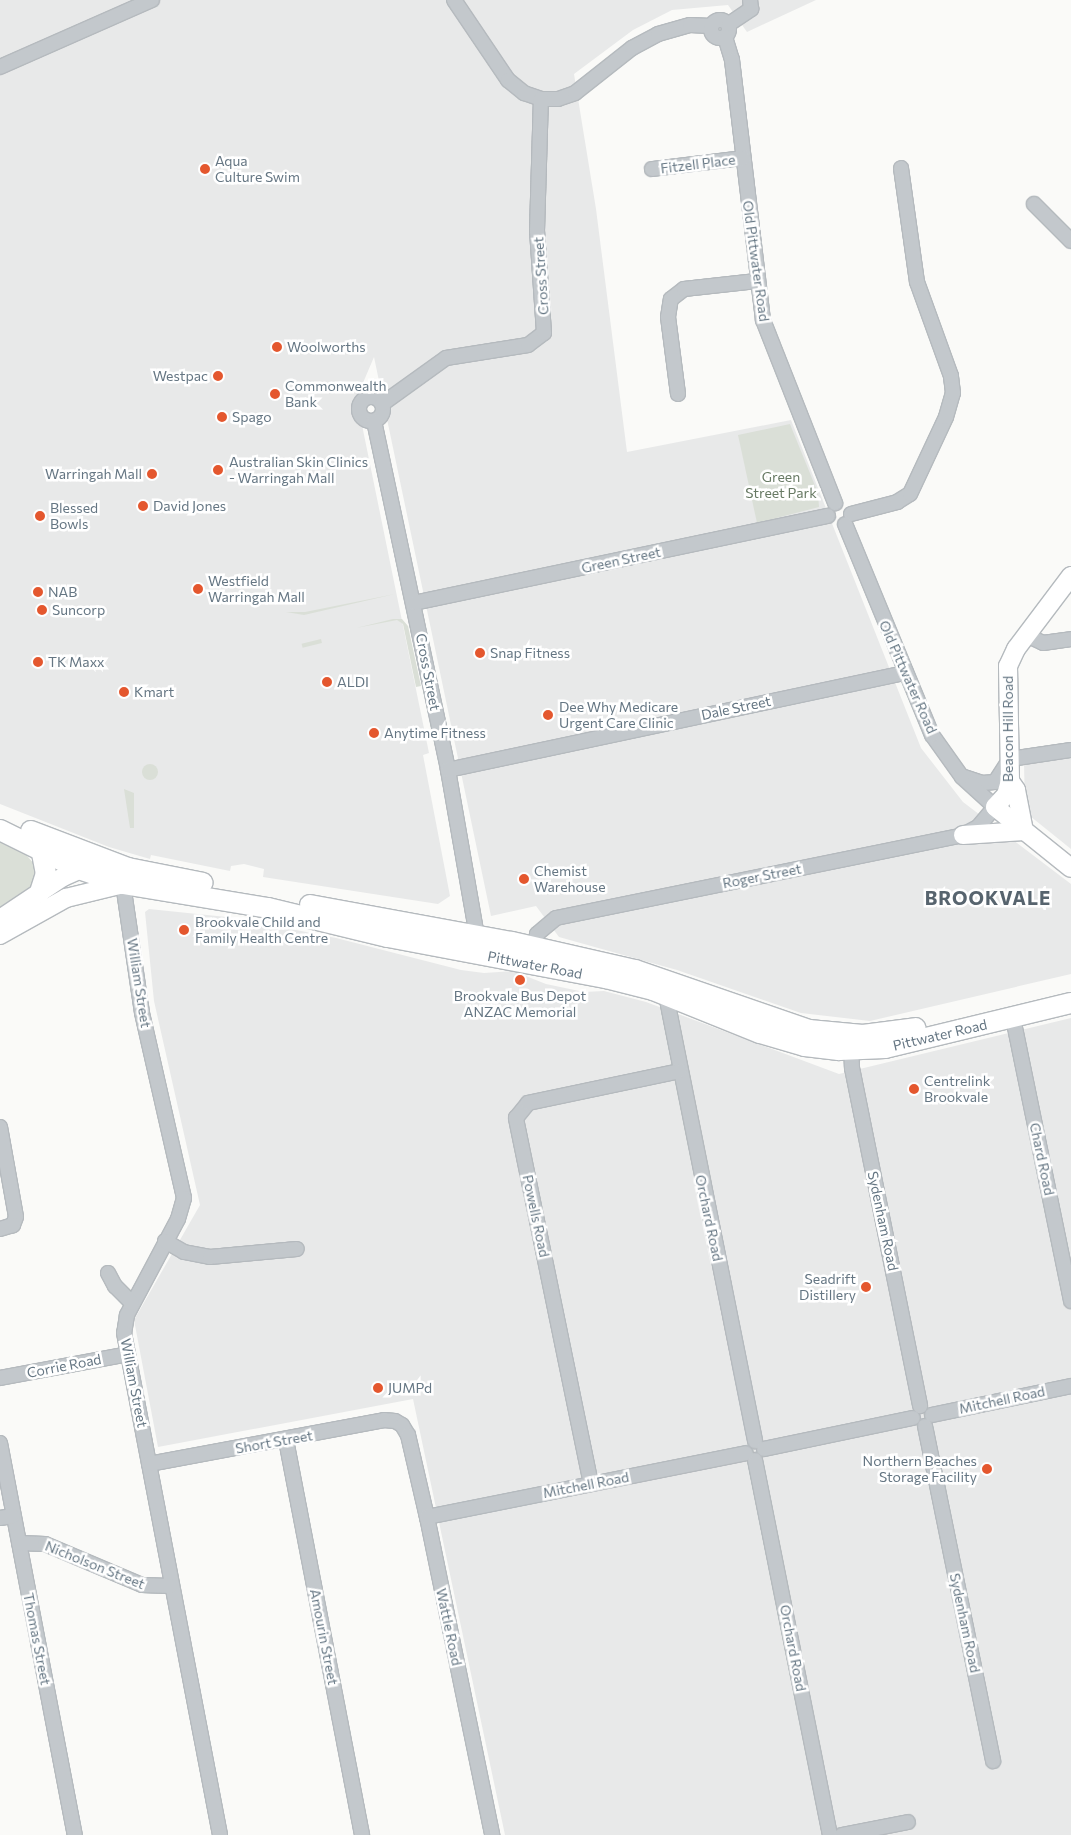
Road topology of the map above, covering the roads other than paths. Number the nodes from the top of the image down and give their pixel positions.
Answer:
1 (152, 0) edge
2 (454, 0) edge
3 (750, 0) edge
4 (727, 30) junction
5 (0, 67) edge
6 (541, 99) junction
7 (743, 158) junction
8 (902, 168) dead end
9 (652, 169) dead end
10 (1034, 204) dead end
11 (1071, 241) edge
12 (757, 281) junction
13 (678, 394) dead end
14 (382, 404) junction
15 (374, 421) junction
16 (835, 503) junction
17 (828, 516) junction
18 (848, 519) junction
19 (1071, 576) edge
20 (414, 603) junction
21 (1026, 635) junction
22 (1071, 639) edge
23 (906, 673) junction
24 (1071, 750) edge
25 (1010, 759) junction
26 (448, 770) junction
27 (962, 777) junction
28 (1010, 781) junction
29 (995, 807) junction
30 (0, 820) edge
31 (0, 830) edge
32 (1024, 831) junction
33 (963, 835) junction
34 (41, 849) junction
35 (114, 864) junction
36 (1071, 868) edge
37 (79, 869) junction
38 (123, 884) junction
39 (40, 892) junction
40 (0, 919) edge
41 (0, 935) edge
42 (478, 945) junction
43 (535, 947) junction
44 (1071, 991) edge
45 (666, 995) junction
46 (1071, 1003) edge
47 (1014, 1018) junction
48 (851, 1042) junction
49 (680, 1071) junction
50 (0, 1126) edge
51 (0, 1229) edge
52 (166, 1241) junction
53 (297, 1249) dead end
54 (108, 1273) dead end
55 (1071, 1301) edge
56 (132, 1303) junction
57 (128, 1354) junction
58 (0, 1378) edge
59 (1071, 1386) edge
60 (917, 1412) junction
61 (929, 1420) junction
62 (398, 1422) joint
63 (286, 1440) junction
64 (0, 1443) edge
65 (760, 1445) junction
66 (750, 1456) junction
67 (149, 1464) junction
68 (591, 1484) junction
69 (7, 1517) edge
70 (427, 1517) junction
71 (19, 1543) junction
72 (170, 1586) junction
73 (993, 1761) dead end
74 (908, 1822) dead end
75 (75, 1835) edge
76 (220, 1835) edge
77 (362, 1835) edge
78 (492, 1835) edge
79 (830, 1835) edge
80 (842, 1835) edge

1 - 5 street
2 - 6 street
3 - 4 street
4 - 6 street
4 - 7 street, Old Pittwater Road
6 - 14 street, Cross Street
7 - 9 street, Fitzell Place
7 - 12 street, Old Pittwater Road
8 - 18 street
10 - 11 street
12 - 13 street
12 - 16 street, Old Pittwater Road
14 - 15 street
14 - 15 street
15 - 20 street, Cross Street
16 - 17 street
16 - 18 street
17 - 18 street
17 - 20 street, Green Street
18 - 23 street, Old Pittwater Road
19 - 21 main road, Beacon Hill Road
20 - 26 street, Cross Street
21 - 22 street
21 - 25 main road, Beacon Hill Road
23 - 26 street, Dale Street
23 - 27 street, Old Pittwater Road
24 - 25 street
25 - 27 street
25 - 28 main road, Beacon Hill Road
26 - 42 street, Cross Street
27 - 29 street, Old Pittwater Road
28 - 29 main road, Beacon Hill Road
28 - 32 main road
29 - 32 main road, Old Pittwater Road
29 - 33 street, Roger Street
30 - 35 highway, Pittwater Road
31 - 34 highway
32 - 33 main road
32 - 36 main road, Old Pittwater Road
33 - 43 street, Roger Street
34 - 37 highway
34 - 39 highway
35 - 37 main road
35 - 42 highway, Pittwater Road
37 - 38 highway
37 - 39 main road
38 - 41 main road, Pittwater Road
38 - 42 highway, Pittwater Road
38 - 52 street, William Street
39 - 40 main road
42 - 43 highway, Pittwater Road
42 - 45 highway, Pittwater Road
43 - 48 highway, Pittwater Road
44 - 48 highway, Pittwater Road
45 - 48 highway, Pittwater Road
45 - 49 street, Orchard Road
46 - 47 highway, Pittwater Road
47 - 48 highway, Pittwater Road
47 - 55 street, Chard Road
48 - 60 street, Sydenham Road
49 - 65 street, Orchard Road
49 - 68 street, Powells Road
50 - 51 street
52 - 53 street
52 - 56 street, William Street
54 - 56 street
56 - 57 street, William Street
57 - 58 street, Corrie Road
57 - 67 street, William Street
59 - 61 street, Mitchell Road
60 - 61 street
60 - 65 street
61 - 73 street, Sydenham Road
62 - 63 street, Short Street
62 - 70 street, Wattle Road
63 - 67 street, Short Street
63 - 77 street, Amourin Street
64 - 69 street, Thomas Street
65 - 66 street
66 - 68 street, Mitchell Road
66 - 79 street, Orchard Road
67 - 72 street, William Street
68 - 70 street, Mitchell Road
69 - 71 street, Thomas Street
70 - 78 street, Wattle Road
71 - 72 street, Nicholson Street
71 - 75 street, Thomas Street
72 - 76 street, William Street
74 - 80 street

